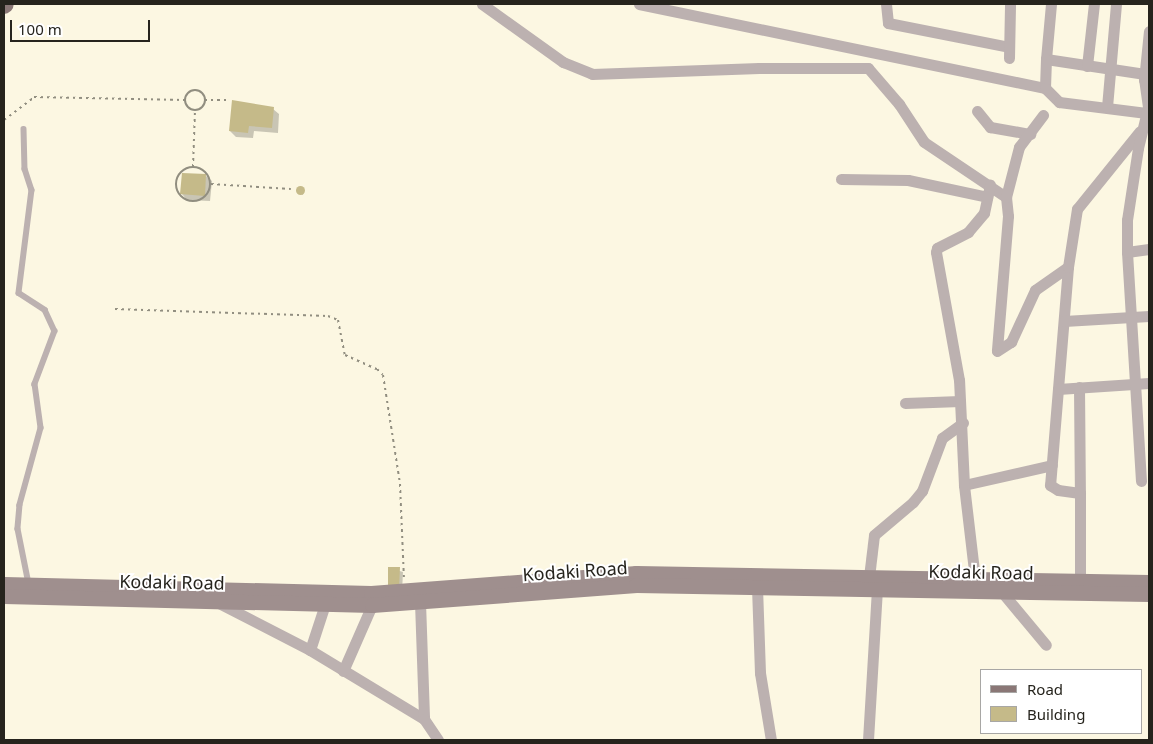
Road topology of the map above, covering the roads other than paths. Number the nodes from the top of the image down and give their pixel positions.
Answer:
1 (482, 4) edge
2 (639, 4) edge
3 (886, 4) edge
4 (1010, 4) edge
5 (1051, 4) edge
6 (1094, 4) edge
7 (1116, 4) edge
8 (1149, 38) edge
9 (1046, 59) junction
10 (1087, 66) junction
11 (1110, 69) junction
12 (1147, 80) edge
13 (1045, 88) junction
14 (1107, 107) junction
15 (977, 111) dead end
16 (1146, 113) junction
17 (1043, 114) dead end
18 (1143, 127) junction
19 (24, 129) dead end
20 (1030, 134) junction
21 (842, 179) dead end
22 (989, 191) junction
23 (1006, 197) junction
24 (1149, 248) edge
25 (1127, 252) junction
26 (1068, 267) junction
27 (1149, 316) edge
28 (1132, 317) junction
29 (1064, 321) junction
30 (1149, 383) edge
31 (1136, 384) junction
32 (1079, 387) junction
33 (1058, 389) junction
34 (960, 401) junction
35 (905, 403) dead end
36 (963, 423) junction
37 (1052, 465) junction
38 (1141, 481) dead end
39 (964, 484) junction
40 (1080, 493) junction
41 (975, 579) junction
42 (1080, 580) junction
43 (1149, 582) edge
44 (873, 583) junction
45 (4, 584) edge
46 (29, 586) junction
47 (757, 587) junction
48 (1001, 591) junction
49 (1149, 594) edge
50 (4, 596) edge
51 (217, 602) junction
52 (420, 602) junction
53 (325, 604) junction
54 (372, 605) junction
55 (1046, 646) dead end
56 (310, 650) junction
57 (343, 671) junction
58 (424, 720) junction
59 (438, 740) edge
60 (771, 740) edge
61 (868, 740) edge

1 - 22 street
2 - 13 street
3 - 4 street
5 - 9 street
6 - 10 street
7 - 11 street
8 - 12 street
9 - 10 street
9 - 13 street
10 - 11 street
11 - 12 street
11 - 14 street
12 - 16 street
13 - 14 street
14 - 16 street
15 - 20 street
16 - 18 street
17 - 20 street
18 - 25 street
18 - 26 street
19 - 46 lane
20 - 23 street
21 - 22 street
22 - 23 street
22 - 34 street
23 - 26 street
24 - 25 street
25 - 28 street
26 - 29 street
27 - 28 street
28 - 29 street
28 - 31 street
29 - 33 street
30 - 31 street
31 - 32 street
31 - 38 street
32 - 33 street
32 - 40 street
33 - 37 street
34 - 35 street
34 - 36 street
36 - 39 street
36 - 44 street
37 - 39 street
37 - 40 street
39 - 41 street
40 - 42 street
41 - 42 main road, Kodaki Road
41 - 44 main road, Kodaki Road
42 - 43 main road, Kodaki Road
44 - 46 main road, Kodaki Road
44 - 47 main road, Kodaki Road
44 - 48 main road, Kodaki Road
44 - 61 street
45 - 46 main road, Kodaki Road
47 - 52 main road, Kodaki Road
47 - 60 street
48 - 49 main road, Kodaki Road
48 - 55 street
50 - 51 main road, Kodaki Road
51 - 53 main road, Kodaki Road
51 - 56 street
52 - 54 main road, Kodaki Road
52 - 58 street
53 - 54 main road, Kodaki Road
53 - 56 street
54 - 57 street
56 - 57 street
57 - 58 street
58 - 59 street

